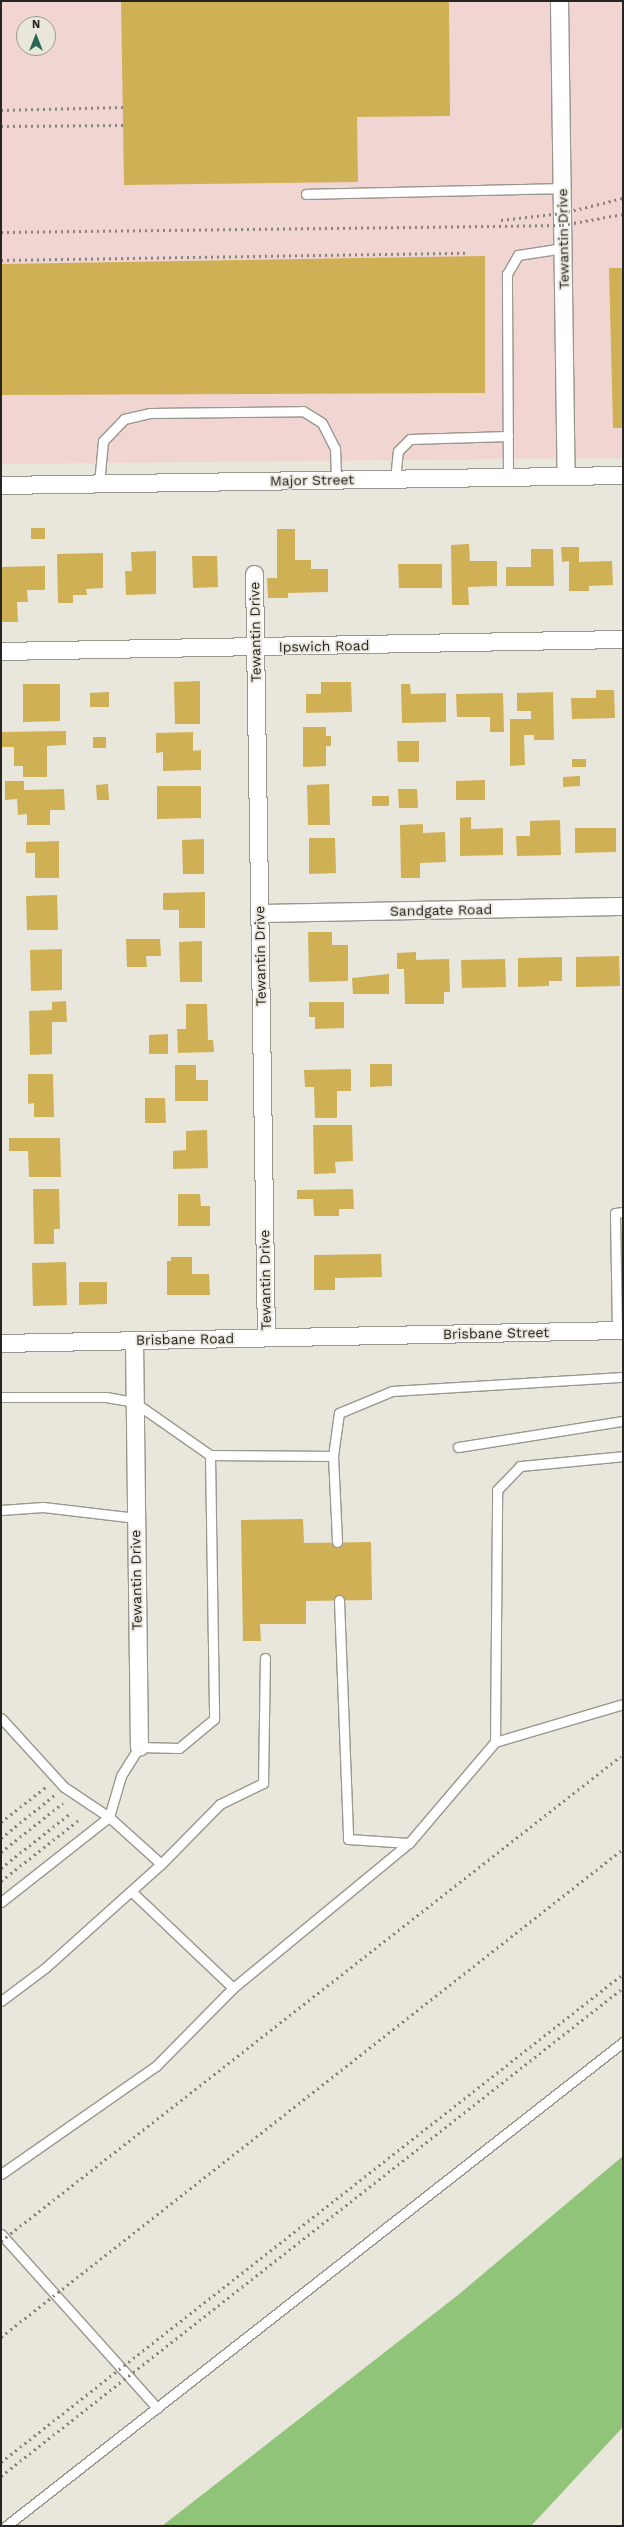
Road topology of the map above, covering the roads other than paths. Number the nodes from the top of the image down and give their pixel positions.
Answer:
1 (559, 1) edge
2 (562, 188) junction
3 (306, 194) dead end
4 (563, 248) junction
5 (508, 436) junction
6 (623, 475) edge
7 (566, 476) junction
8 (508, 477) junction
9 (395, 479) junction
10 (336, 480) junction
11 (99, 484) junction
12 (1, 485) edge
13 (254, 574) dead end
14 (623, 639) edge
15 (255, 647) junction
16 (1, 651) edge
17 (623, 906) edge
18 (259, 913) junction
19 (623, 1212) edge
20 (619, 1275) edge
21 (620, 1330) edge
22 (368, 1335) joint
23 (266, 1338) junction
24 (134, 1340) junction
25 (1, 1343) edge
26 (623, 1376) edge
27 (1, 1397) edge
28 (134, 1402) junction
29 (623, 1422) edge
30 (458, 1447) dead end
31 (210, 1455) junction
32 (332, 1456) junction
33 (623, 1456) edge
34 (1, 1510) edge
35 (136, 1518) junction
36 (337, 1542) dead end
37 (339, 1600) dead end
38 (265, 1658) dead end
39 (623, 1704) edge
40 (1, 1718) edge
41 (495, 1742) junction
42 (139, 1747) junction
43 (109, 1817) junction
44 (409, 1843) junction
45 (162, 1864) junction
46 (132, 1892) junction
47 (1, 1902) edge
48 (233, 1988) junction
49 (1, 2001) edge
50 (623, 2042) edge
51 (1, 2174) edge
52 (1, 2234) edge
53 (157, 2408) junction
54 (6, 2526) edge

1 - 2 street, Tewantin Drive
2 - 3 lane
2 - 4 street, Tewantin Drive
4 - 5 lane
4 - 7 street, Tewantin Drive
5 - 8 lane
5 - 9 lane
6 - 7 street, Major Street
7 - 8 street, Major Street
8 - 9 street, Major Street
9 - 10 street, Major Street
10 - 11 street, Major Street
10 - 11 lane
11 - 12 street, Major Street
13 - 15 street, Tewantin Drive
14 - 15 street, Ipswich Road
15 - 16 street, Ipswich Road
15 - 18 street, Tewantin Drive
17 - 18 street, Sandgate Road
18 - 23 street, Tewantin Drive
19 - 20 lane
20 - 21 lane
21 - 22 street, Brisbane Street
22 - 23 street, Brisbane Road
23 - 24 street, Brisbane Road
24 - 25 street, Brisbane Road
24 - 28 street, Tewantin Drive
26 - 32 lane
27 - 28 lane
28 - 31 lane
28 - 35 street, Tewantin Drive
29 - 30 lane
31 - 32 lane
31 - 42 lane
32 - 36 lane
33 - 41 lane
34 - 35 lane
35 - 42 street, Tewantin Drive
37 - 44 lane
38 - 45 lane
39 - 41 lane
40 - 43 lane
41 - 44 lane
42 - 43 lane
43 - 45 lane
43 - 47 lane
44 - 48 lane
45 - 46 lane
46 - 48 lane
46 - 49 lane
48 - 51 lane
50 - 53 lane
52 - 53 lane
53 - 54 lane

